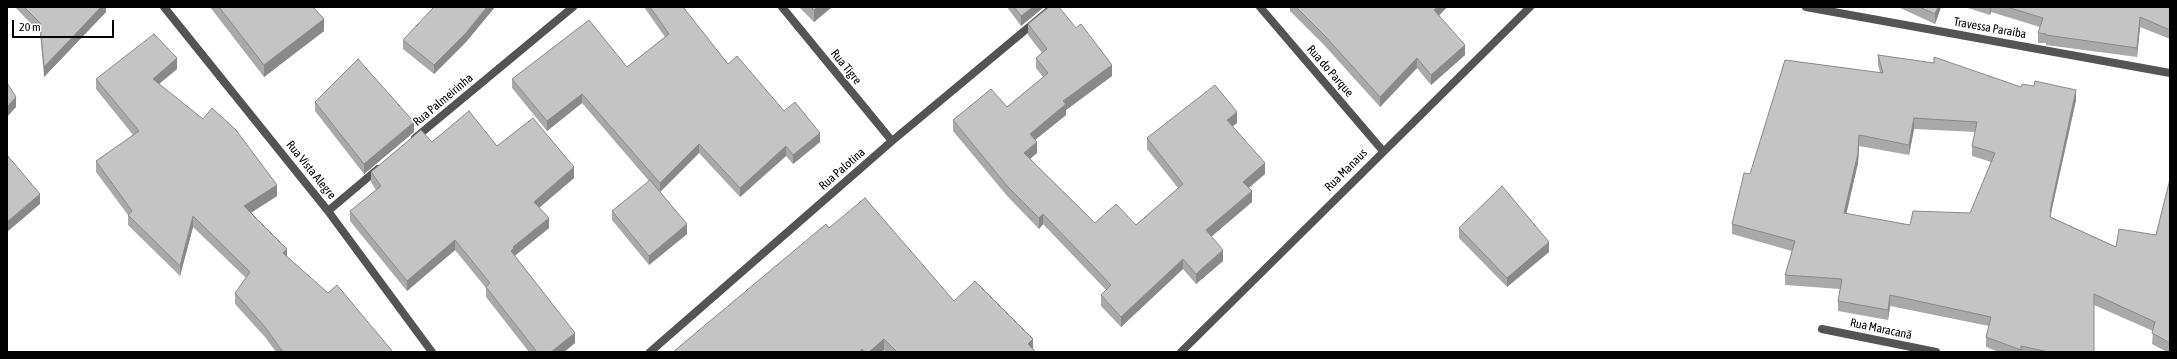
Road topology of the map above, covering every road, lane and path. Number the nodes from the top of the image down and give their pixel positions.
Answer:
1 (164, 7) edge
2 (573, 7) edge
3 (782, 7) edge
4 (1053, 7) edge
5 (1260, 7) edge
6 (1530, 7) edge
7 (1806, 7) edge
8 (2170, 73) edge
9 (892, 141) junction
10 (408, 144) edge
11 (1383, 151) junction
12 (383, 165) edge
13 (328, 211) junction
14 (1822, 329) dead end
15 (432, 352) edge
16 (650, 352) edge
17 (1181, 352) edge
18 (1936, 352) edge

1 - 13 street, Rua Vista Alegre
2 - 10 street, Rua Palmeirinha
3 - 9 street, Rua Tigre
4 - 9 street, Rua Palotina
5 - 11 street, Rua do Parque
6 - 11 street, Rua Manaus
7 - 8 street, Travessa Paraíba
9 - 16 street, Rua Palotina
11 - 17 street, Rua Manaus
12 - 13 street
13 - 15 street, Rua Vista Alegre
14 - 18 street, Rua Maracanã

